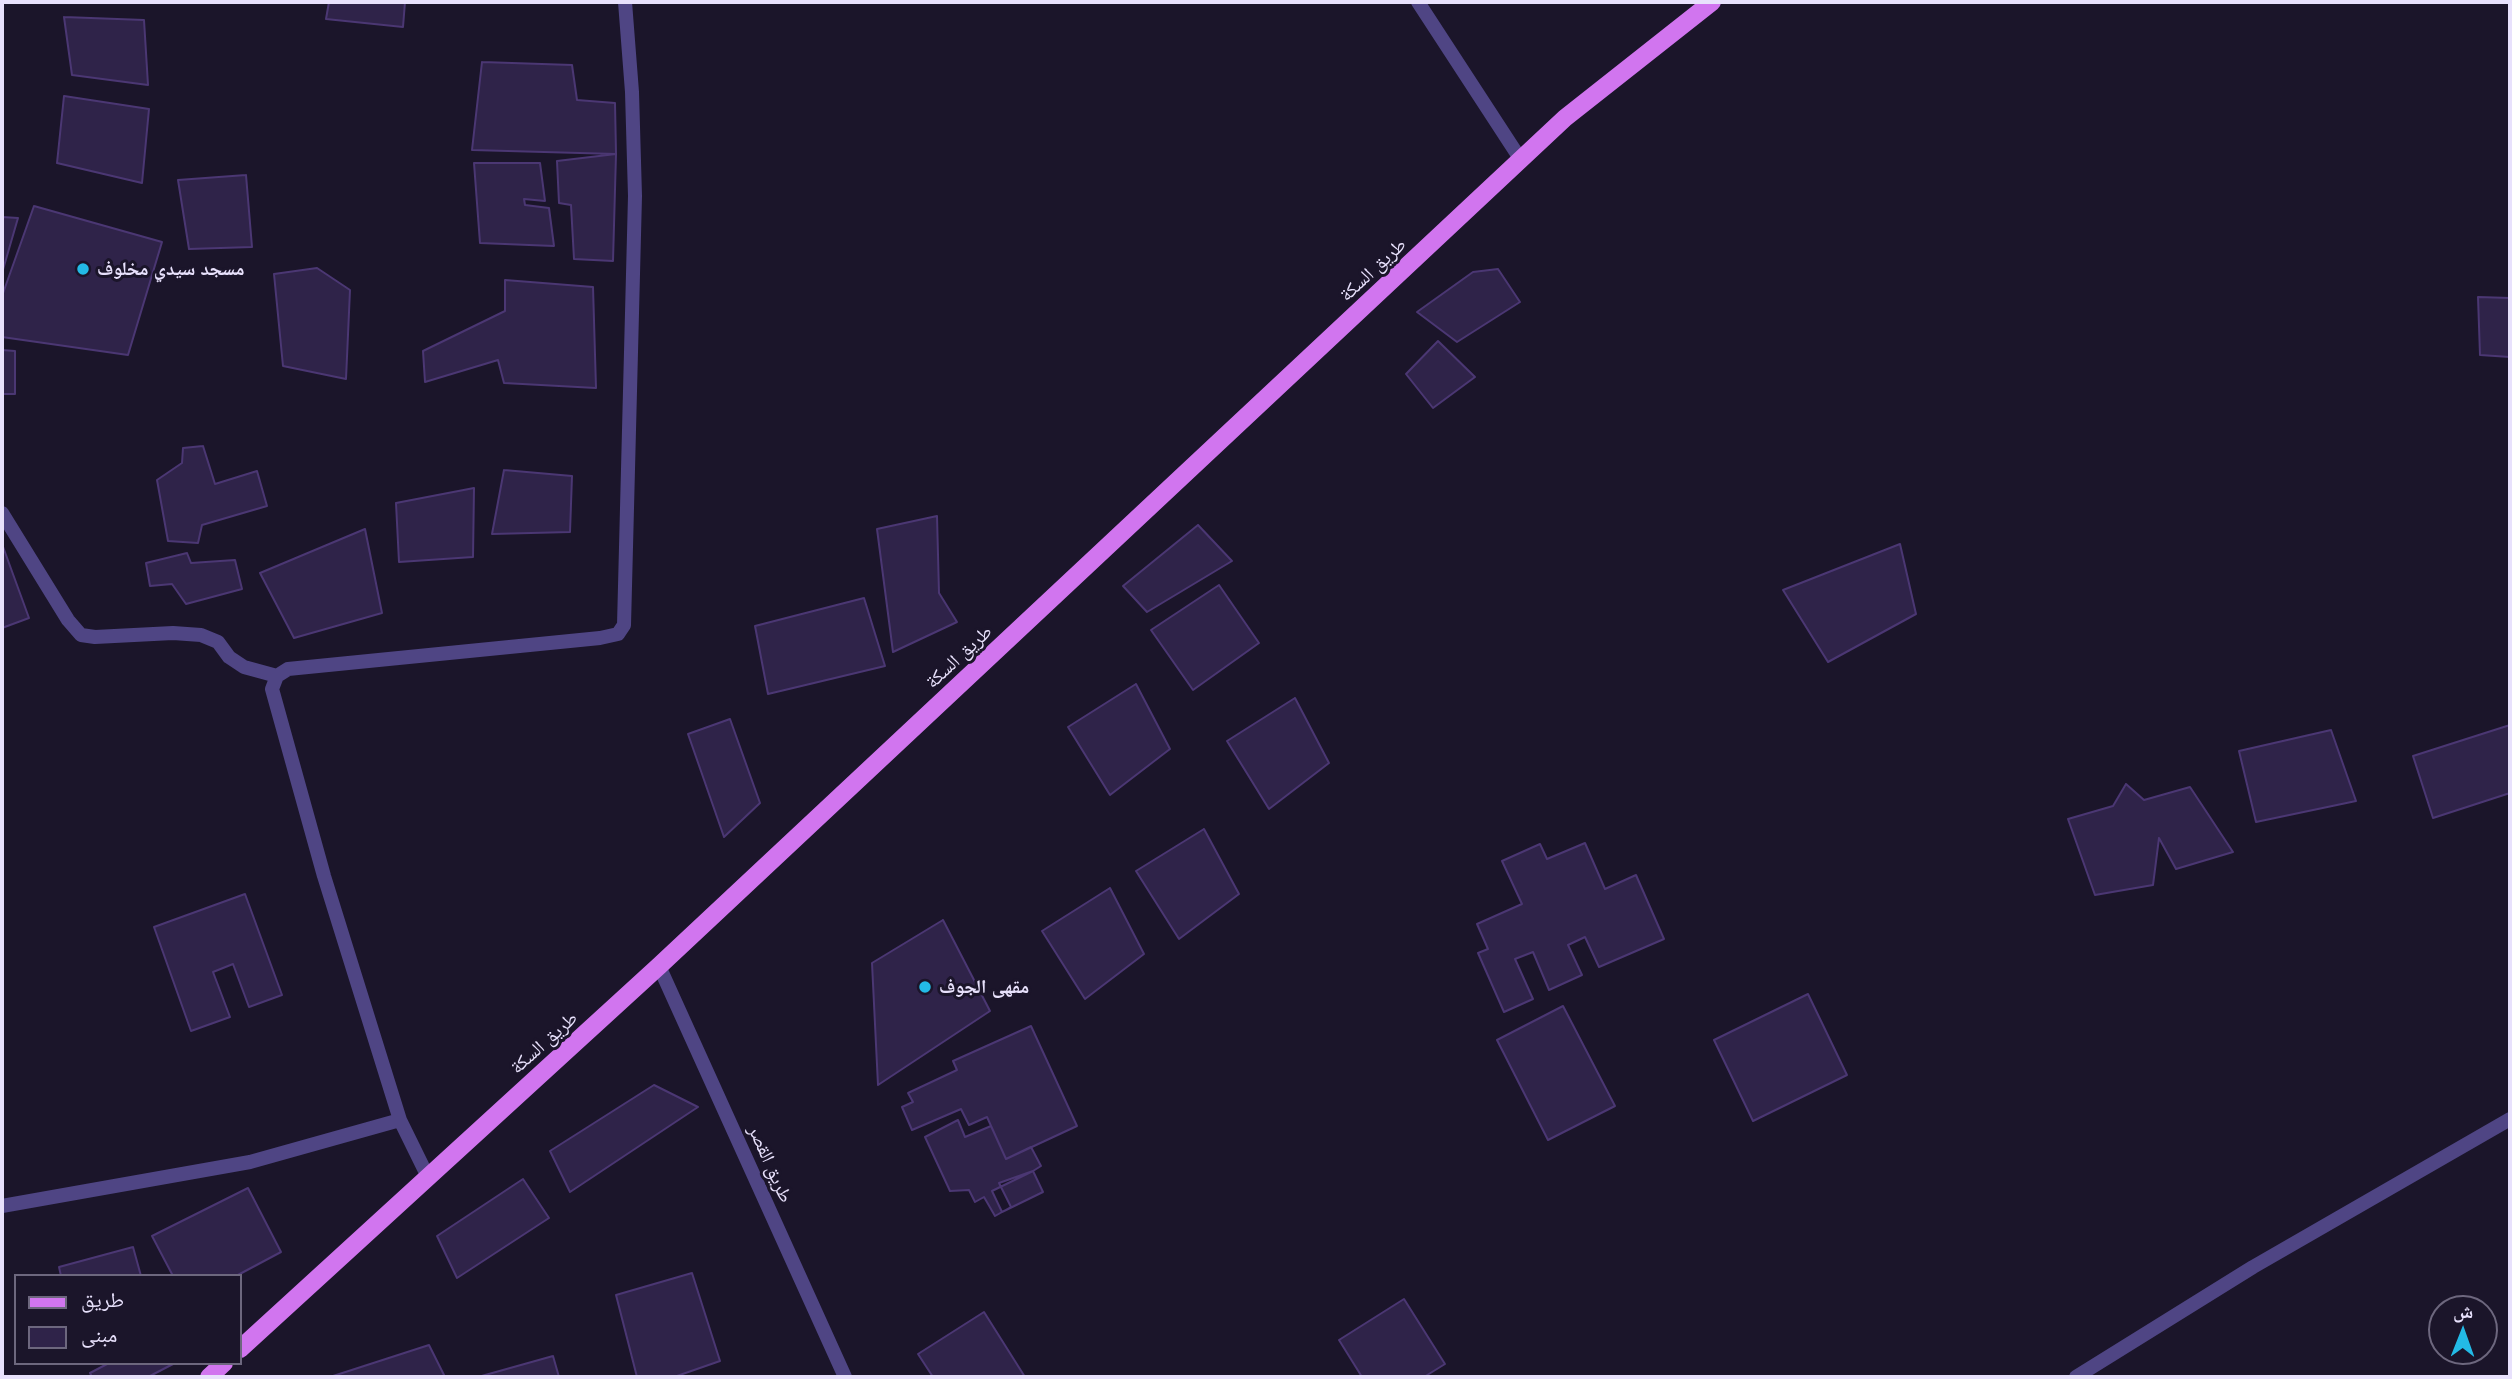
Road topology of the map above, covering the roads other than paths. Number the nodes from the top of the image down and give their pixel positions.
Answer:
1 (625, 2) edge
2 (1418, 2) edge
3 (1712, 2) edge
4 (1521, 160) junction
5 (2, 513) edge
6 (276, 676) junction
7 (659, 966) junction
8 (2510, 1118) edge
9 (400, 1120) junction
10 (428, 1177) junction
11 (2, 1206) edge
12 (242, 1347) edge
13 (222, 1365) edge
14 (209, 1377) edge
15 (845, 1377) edge
16 (2077, 1377) edge

1 - 6 street
2 - 4 street
3 - 4 main road, طريق السكة
4 - 7 main road, طريق السكة
5 - 6 street
6 - 9 street
7 - 10 main road, طريق السكة
7 - 15 street, طريق القصر
8 - 16 street
9 - 10 street
9 - 11 street
10 - 12 main road, طريق السكة
13 - 14 main road

